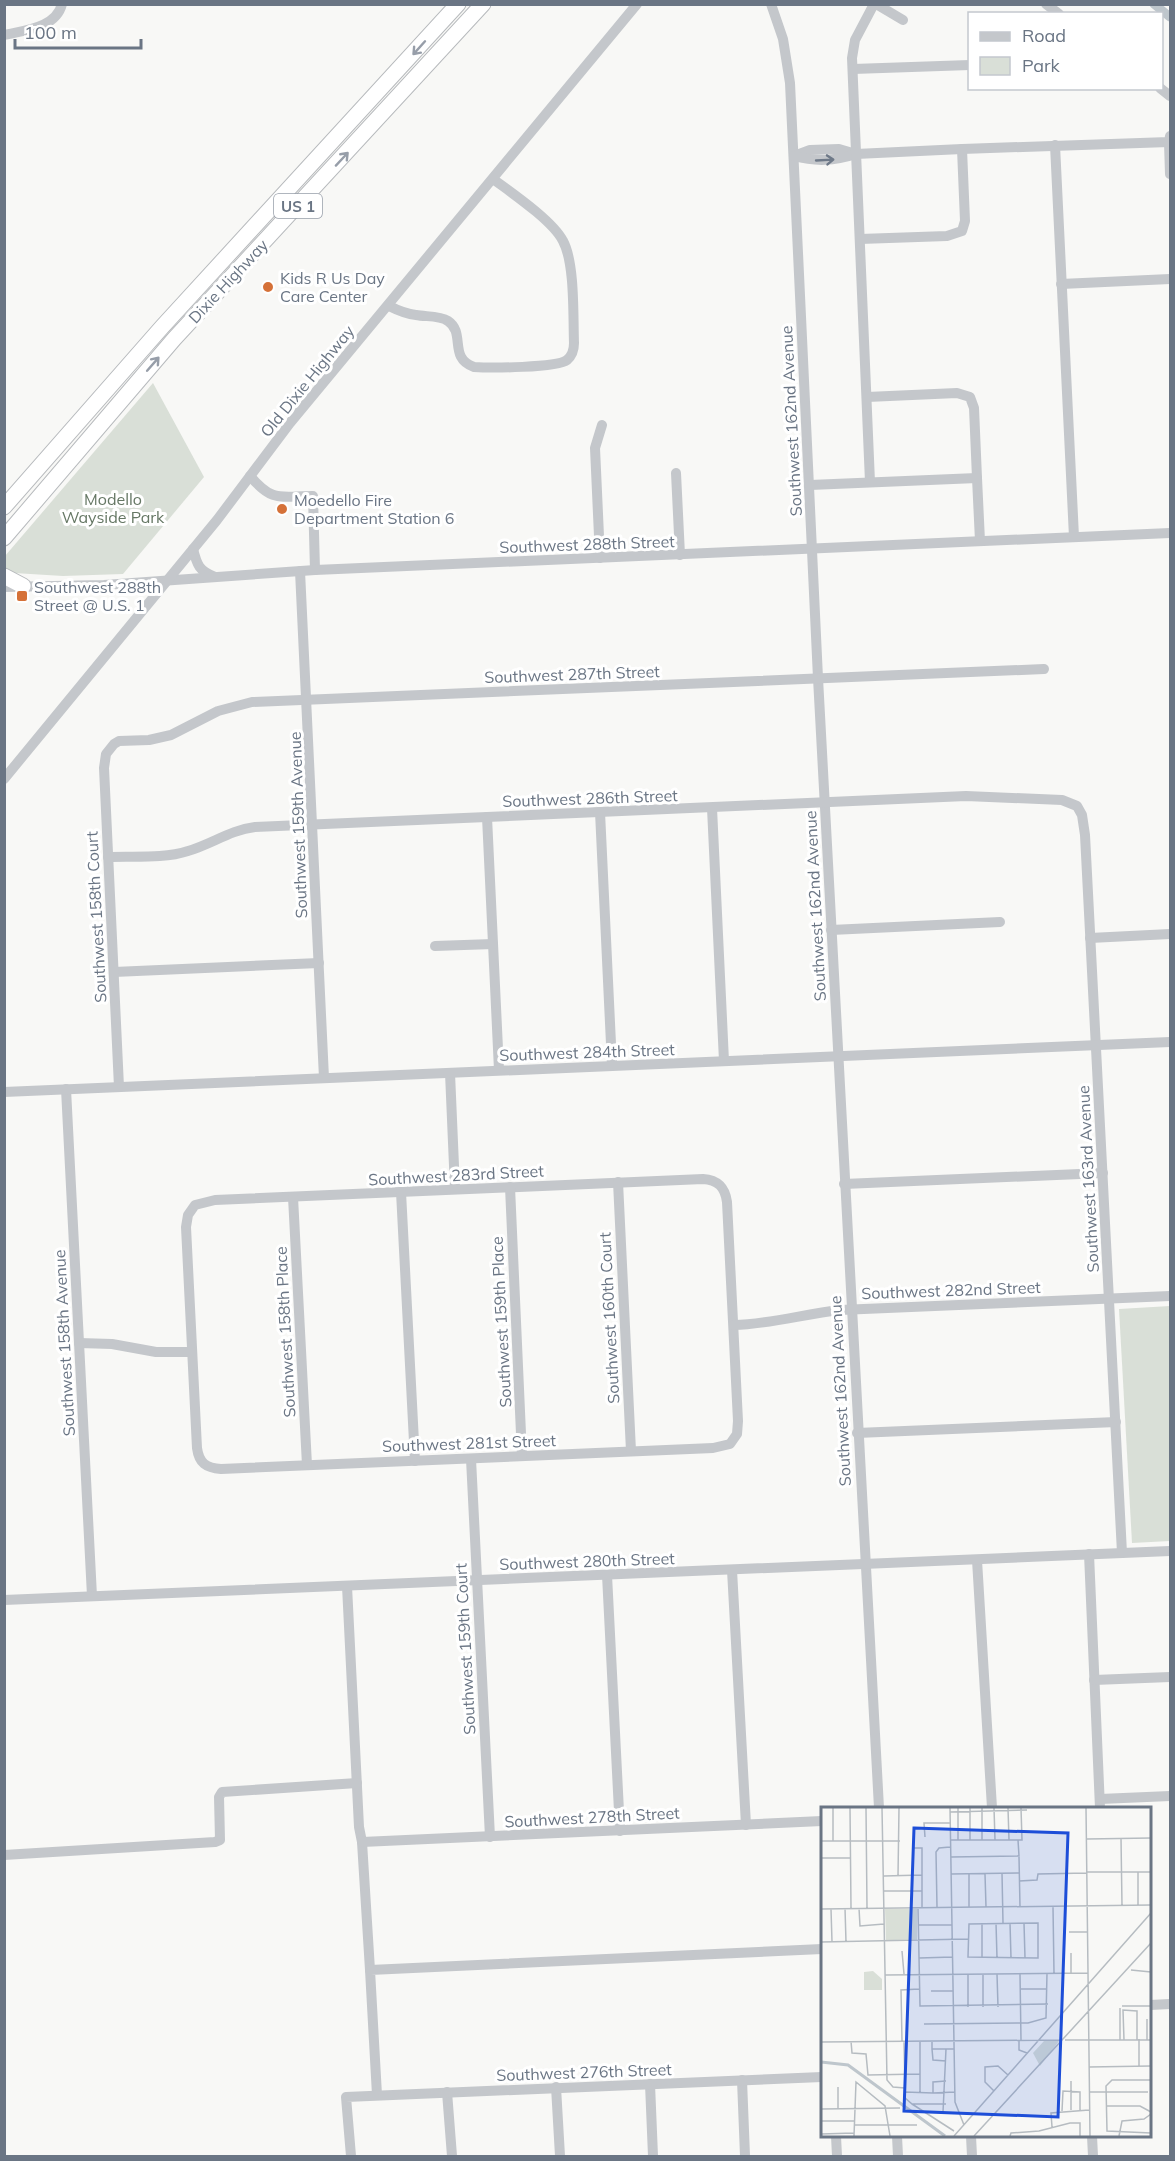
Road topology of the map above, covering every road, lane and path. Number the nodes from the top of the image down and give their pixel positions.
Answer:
1 (458, 4) edge
2 (483, 4) edge
3 (638, 4) edge
4 (771, 4) edge
5 (875, 4) edge
6 (60, 10) edge
7 (903, 20) dead end
8 (4, 35) edge
9 (968, 64) edge
10 (853, 69) junction
11 (1170, 139) edge
12 (1055, 145) junction
13 (329, 146) junction
14 (962, 149) junction
15 (856, 154) junction
16 (794, 156) junction
17 (1170, 174) edge
18 (493, 179) junction
19 (860, 239) junction
20 (265, 242) junction
21 (238, 244) junction
22 (1170, 279) edge
23 (1061, 284) junction
24 (388, 306) junction
25 (174, 339) junction
26 (103, 393) junction
27 (867, 396) junction
28 (602, 425) dead end
29 (676, 473) dead end
30 (250, 476) junction
31 (977, 477) junction
32 (51, 482) junction
33 (870, 482) junction
34 (810, 485) junction
35 (4, 507) edge
36 (1170, 533) edge
37 (4, 537) edge
38 (1074, 537) junction
39 (980, 541) junction
40 (193, 549) junction
41 (812, 549) junction
42 (680, 555) junction
43 (600, 558) junction
44 (315, 570) junction
45 (300, 571) junction
46 (4, 576) edge
47 (218, 578) junction
48 (165, 582) junction
49 (23, 586) junction
50 (4, 587) edge
51 (1044, 669) dead end
52 (818, 678) junction
53 (308, 700) junction
54 (110, 747) joint
55 (4, 779) edge
56 (825, 802) junction
57 (1077, 806) joint
58 (712, 808) junction
59 (600, 812) junction
60 (487, 818) junction
61 (312, 825) junction
62 (108, 857) junction
63 (1000, 922) dead end
64 (831, 930) junction
65 (1170, 934) edge
66 (1090, 938) junction
67 (493, 944) junction
68 (435, 946) dead end
69 (319, 963) junction
70 (114, 972) junction
71 (1170, 1042) edge
72 (1096, 1045) junction
73 (838, 1056) junction
74 (724, 1061) junction
75 (612, 1065) junction
76 (499, 1071) junction
77 (450, 1073) junction
78 (324, 1078) junction
79 (119, 1087) junction
80 (66, 1089) junction
81 (4, 1092) edge
82 (1103, 1173) junction
83 (618, 1182) junction
84 (844, 1184) junction
85 (510, 1187) junction
86 (455, 1190) junction
87 (401, 1192) junction
88 (293, 1197) junction
89 (1170, 1296) edge
90 (1109, 1298) junction
91 (851, 1310) junction
92 (734, 1325) junction
93 (79, 1342) junction
94 (192, 1352) junction
95 (1116, 1422) junction
96 (857, 1433) junction
97 (631, 1451) junction
98 (522, 1456) junction
99 (471, 1459) junction
100 (415, 1461) junction
101 (307, 1465) junction
102 (1170, 1551) edge
103 (1122, 1553) junction
104 (1089, 1554) junction
105 (977, 1560) junction
106 (865, 1565) junction
107 (732, 1570) junction
108 (607, 1575) junction
109 (476, 1580) junction
110 (347, 1586) junction
111 (92, 1596) junction
112 (4, 1600) edge
113 (1170, 1677) edge
114 (1094, 1680) junction
115 (357, 1783) junction
116 (1170, 1796) edge
117 (1100, 1804) edge
118 (879, 1807) edge
119 (992, 1807) edge
120 (821, 1821) edge
121 (746, 1825) junction
122 (620, 1831) junction
123 (490, 1837) junction
124 (362, 1842) junction
125 (4, 1855) edge
126 (821, 1949) edge
127 (370, 1970) junction
128 (1151, 2004) edge
129 (1170, 2004) edge
130 (821, 2077) edge
131 (742, 2080) junction
132 (650, 2084) junction
133 (556, 2087) junction
134 (447, 2092) junction
135 (376, 2095) junction
136 (836, 2137) edge
137 (897, 2137) edge
138 (971, 2137) edge
139 (1092, 2137) edge
140 (351, 2157) edge
141 (452, 2157) edge
142 (560, 2157) edge
143 (653, 2157) edge
144 (745, 2157) edge
145 (837, 2157) edge
146 (898, 2157) edge
147 (972, 2157) edge
148 (1093, 2157) edge

1 -> 13 highway, Dixie Highway / US 1
20 -> 2 highway, Dixie Highway / US 1
3 - 18 street, Old Dixie Highway
4 - 16 street, Southwest 162nd Avenue
5 - 7 street
5 - 10 street
6 - 8 street
9 - 10 street
10 - 15 street
11 - 12 street
11 - 17 street
12 - 14 street
12 - 23 street
13 - 20 highway
13 - 21 highway, Dixie Highway / US 1
14 - 15 street
14 - 19 street
15 - 16 street
15 - 19 street
16 - 34 street, Southwest 162nd Avenue
18 - 24 street, Old Dixie Highway
18 - 24 street
19 - 27 street
20 - 25 highway, Dixie Highway / US 1
21 - 25 highway
21 - 26 highway, Dixie Highway / US 1
22 - 23 street
23 - 38 street
24 - 30 street, Old Dixie Highway
32 -> 25 highway, Dixie Highway / US 1
26 - 32 highway
26 - 35 highway, Dixie Highway / US 1
27 - 31 street
27 - 33 street
28 - 43 street
29 - 42 street
30 - 40 street, Old Dixie Highway
30 - 44 street
31 - 33 street
31 - 39 street
32 - 37 highway, Dixie Highway / US 1
33 - 34 street
34 - 41 street, Southwest 162nd Avenue
36 - 38 street, Southwest 288th Street
38 - 39 street, Southwest 288th Street
39 - 41 street, Southwest 288th Street
40 - 47 street
40 - 48 street, Old Dixie Highway
41 - 42 street, Southwest 288th Street
41 - 52 street, Southwest 162nd Avenue
42 - 43 street, Southwest 288th Street
43 - 44 street, Southwest 288th Street
44 - 45 street, Southwest 288th Street
45 - 47 street, Southwest 288th Street
45 - 53 street, Southwest 159th Avenue
46 - 49 highway
47 - 48 street, Southwest 288th Street
48 - 49 street, Southwest 288th Street
48 - 55 street, Old Dixie Highway
49 - 50 street, Southwest 288th Street
51 - 52 street, Southwest 287th Street
52 - 53 street, Southwest 287th Street
52 - 56 street, Southwest 162nd Avenue
53 - 54 street, Southwest 287th Street
53 - 61 street, Southwest 159th Avenue
54 - 62 street, Southwest 158th Court
56 - 57 street, Southwest 286th Street
56 - 58 street, Southwest 286th Street
56 - 64 street, Southwest 162nd Avenue
57 - 66 street, Southwest 163rd Avenue
58 - 59 street, Southwest 286th Street
58 - 74 street
59 - 60 street, Southwest 286th Street
59 - 75 street
60 - 61 street, Southwest 286th Street
60 - 67 street
61 - 62 street, Southwest 286th Street
61 - 69 street, Southwest 159th Avenue
62 - 70 street, Southwest 158th Court
63 - 64 street
64 - 73 street, Southwest 162nd Avenue
65 - 66 street
66 - 72 street, Southwest 163rd Avenue
67 - 68 street
67 - 76 street
69 - 70 street
69 - 78 street, Southwest 159th Avenue
70 - 79 street, Southwest 158th Court
71 - 72 street, Southwest 284th Street
72 - 73 street, Southwest 284th Street
72 - 82 street, Southwest 163rd Avenue
73 - 74 street, Southwest 284th Street
73 - 84 street, Southwest 162nd Avenue
74 - 75 street, Southwest 284th Street
75 - 76 street, Southwest 284th Street
76 - 77 street, Southwest 284th Street
77 - 78 street, Southwest 284th Street
77 - 86 street
78 - 79 street, Southwest 284th Street
79 - 80 street, Southwest 284th Street
80 - 81 street, Southwest 284th Street
80 - 93 street, Southwest 158th Avenue
82 - 84 street
82 - 90 street, Southwest 163rd Avenue
83 - 85 street, Southwest 283rd Street
83 - 92 street, Southwest 283rd Street
83 - 97 street, Southwest 160th Court
84 - 91 street, Southwest 162nd Avenue
85 - 86 street, Southwest 283rd Street
85 - 98 street, Southwest 159th Place
86 - 87 street, Southwest 283rd Street
87 - 88 street, Southwest 283rd Street
87 - 100 street
88 - 94 street, Southwest 283rd Street
88 - 101 street, Southwest 158th Place
89 - 90 street, Southwest 282nd Street
90 - 91 street, Southwest 282nd Street
90 - 95 street, Southwest 163rd Avenue
91 - 92 street, Southwest 282nd Street
91 - 96 street, Southwest 162nd Avenue
92 - 97 street, Southwest 281st Street
93 - 94 street
93 - 111 street, Southwest 158th Avenue
94 - 101 street, Southwest 281st Street
95 - 96 street
95 - 103 street, Southwest 163rd Avenue
96 - 106 street, Southwest 162nd Avenue
97 - 98 street, Southwest 281st Street
98 - 99 street, Southwest 281st Street
99 - 100 street, Southwest 281st Street
99 - 109 street, Southwest 159th Court
100 - 101 street, Southwest 281st Street
102 - 103 street, Southwest 280th Street
103 - 104 street, Southwest 280th Street
104 - 105 street, Southwest 280th Street
104 - 114 street
105 - 106 street, Southwest 280th Street
105 - 119 street
106 - 107 street, Southwest 280th Street
106 - 118 street, Southwest 162nd Avenue
107 - 108 street, Southwest 280th Street
107 - 121 street
108 - 109 street, Southwest 280th Street
108 - 122 street
109 - 110 street, Southwest 280th Street
109 - 123 street, Southwest 159th Court
110 - 111 street, Southwest 280th Street
110 - 115 street
111 - 112 street, Southwest 280th Street
113 - 114 street
114 - 117 street
115 - 124 street
115 - 125 street
116 - 117 street
120 - 121 street, Southwest 278th Street
121 - 122 street, Southwest 278th Street
122 - 123 street, Southwest 278th Street
123 - 124 street, Southwest 278th Street
124 - 127 street
126 - 127 street
127 - 135 street
128 - 129 street
130 - 131 street, Southwest 276th Street
131 - 132 street, Southwest 276th Street
131 - 144 street
132 - 133 street, Southwest 276th Street
132 - 143 street
133 - 134 street, Southwest 276th Street
133 - 142 street
134 - 135 street, Southwest 276th Street
134 - 141 street
135 - 140 street, Southwest 276th Street
136 - 145 street
137 - 146 street
138 - 147 street
139 - 148 street

